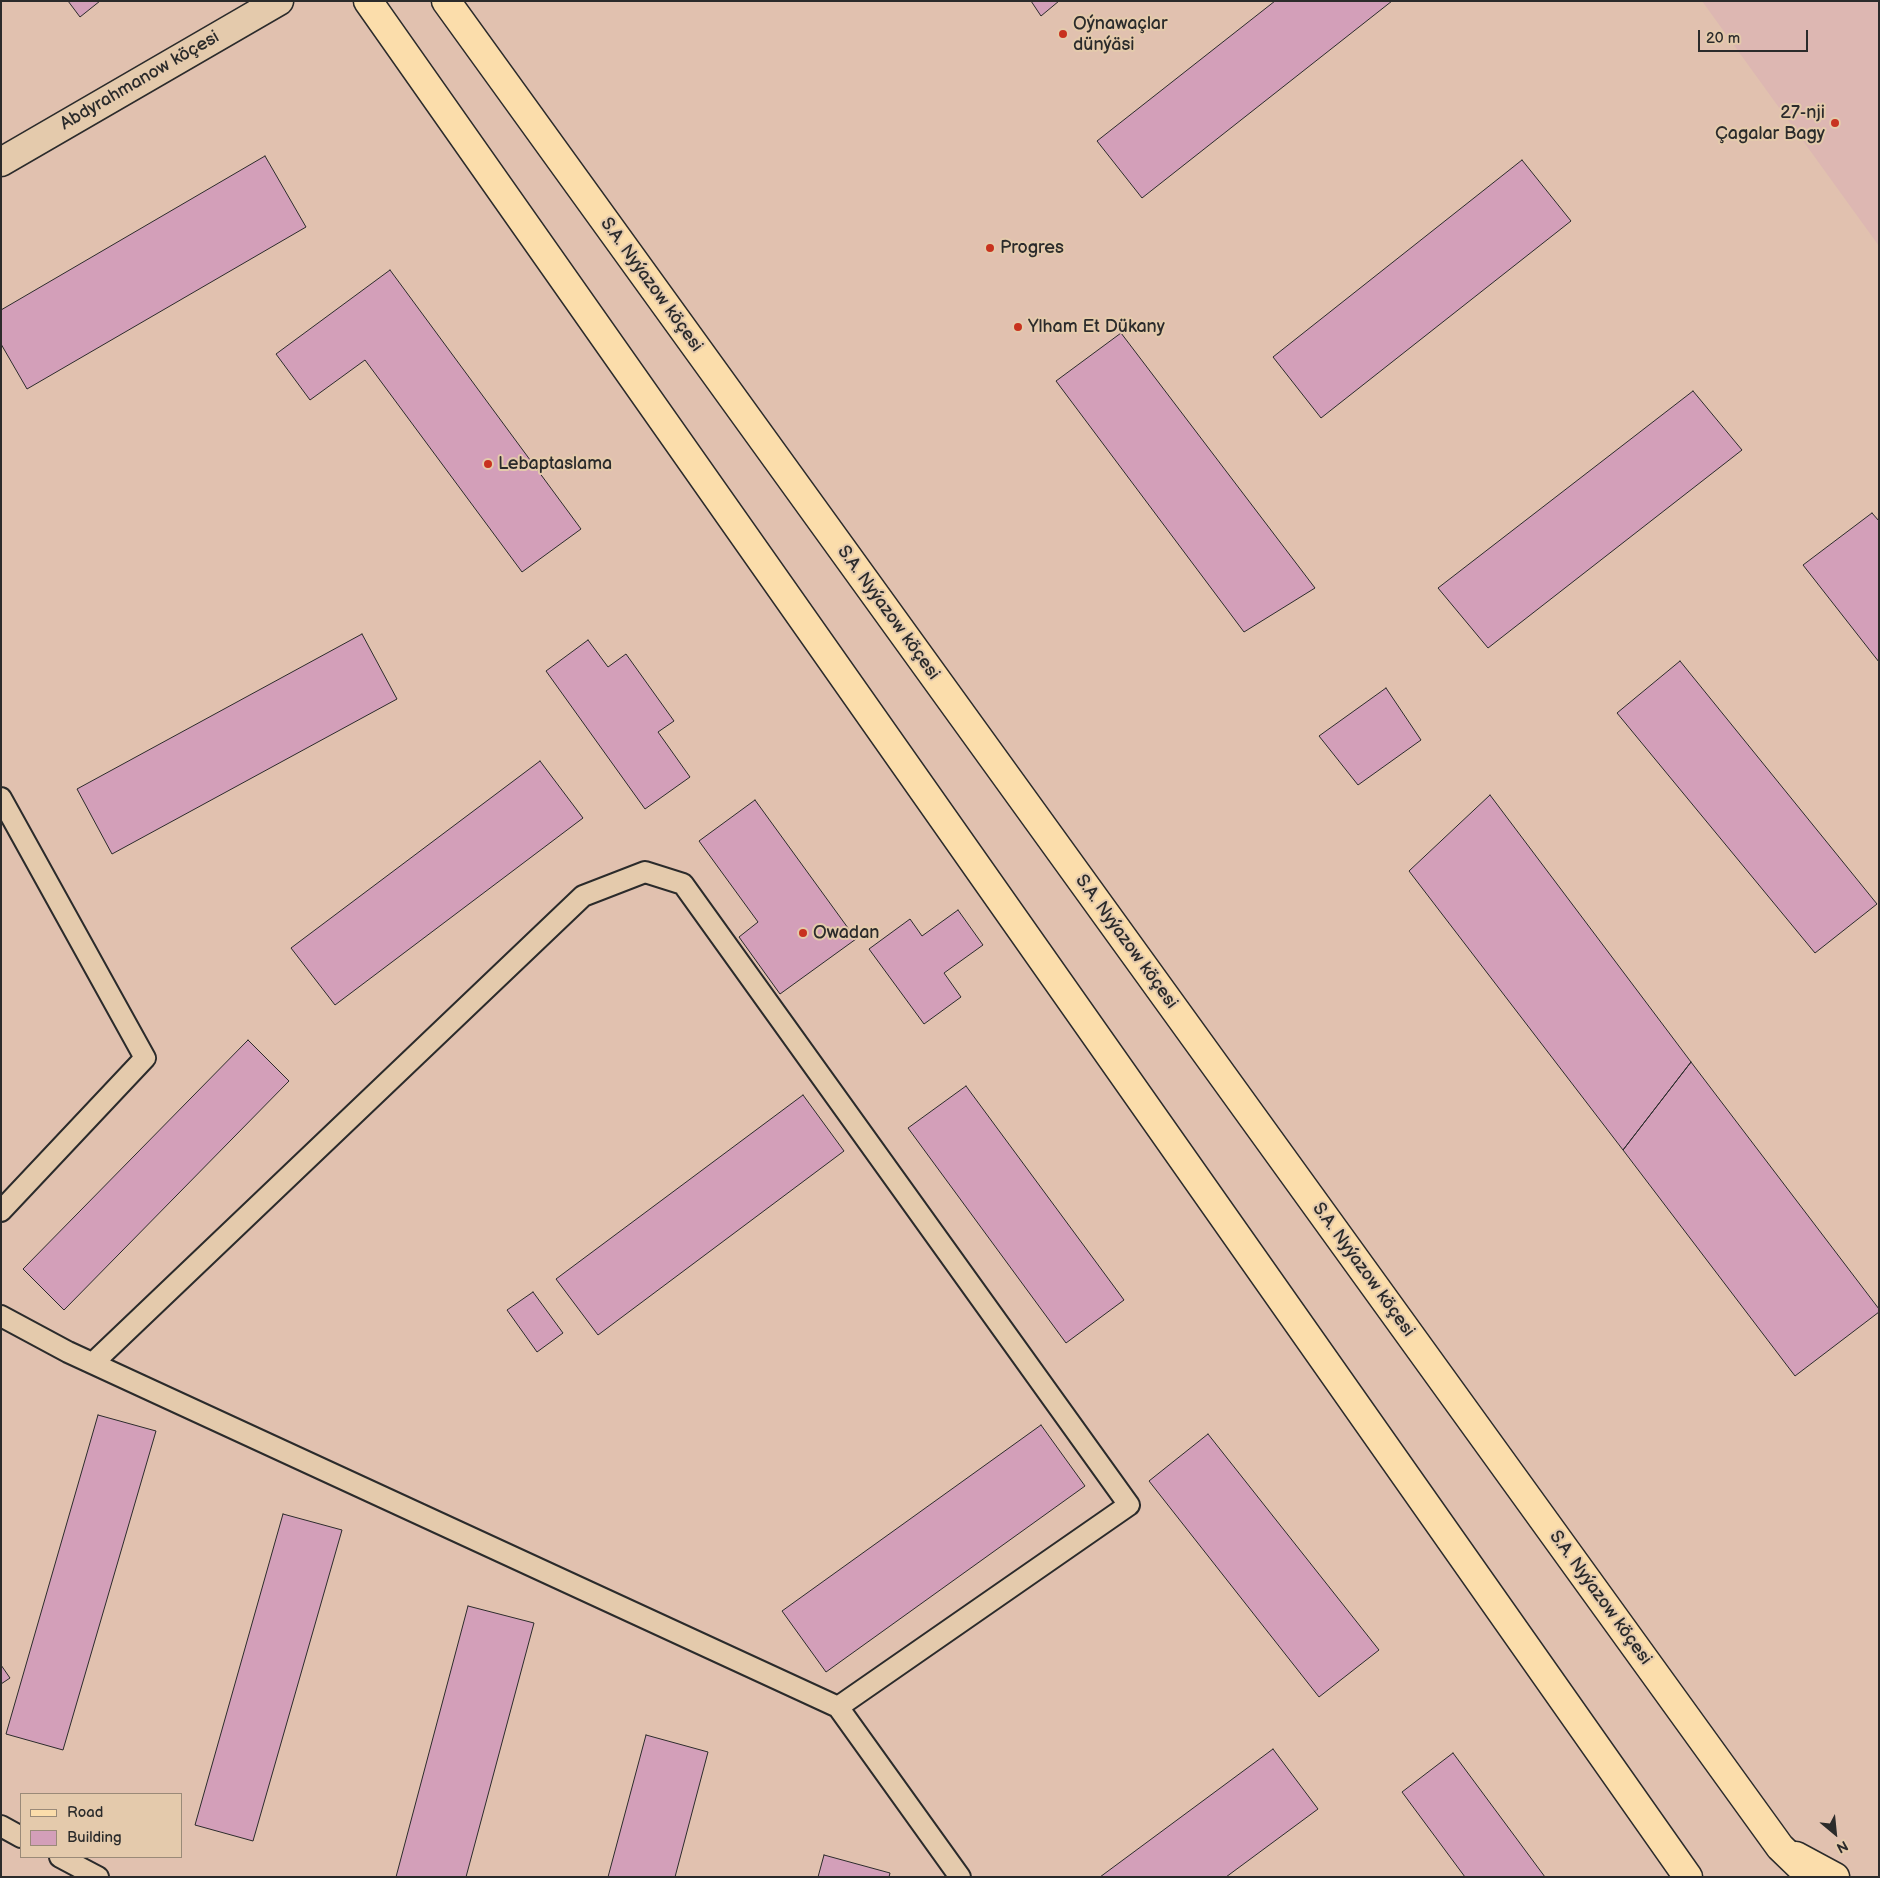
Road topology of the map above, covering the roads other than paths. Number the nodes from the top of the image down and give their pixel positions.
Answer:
1 (279, 1) edge
2 (368, 1) edge
3 (446, 1) edge
4 (1, 162) edge
5 (1, 798) edge
6 (1, 1211) edge
7 (1, 1316) edge
8 (93, 1363) junction
9 (838, 1707) junction
10 (1, 1826) edge
11 (20, 1836) edge
12 (1780, 1847) junction
13 (62, 1858) edge
14 (98, 1877) edge
15 (960, 1877) edge
16 (1688, 1877) edge
17 (1811, 1877) edge
18 (1835, 1877) edge

1 - 4 street, Abdyrahmanow köçesi
2 - 16 main road
3 - 12 main road, S.A. Nyýazow köçesi
5 - 6 lane
7 - 8 lane
8 - 9 lane
8 - 9 lane
9 - 15 lane
10 - 11 lane
12 - 17 main road, S.A. Nyýazow köçesi
12 - 18 main road
13 - 14 lane

